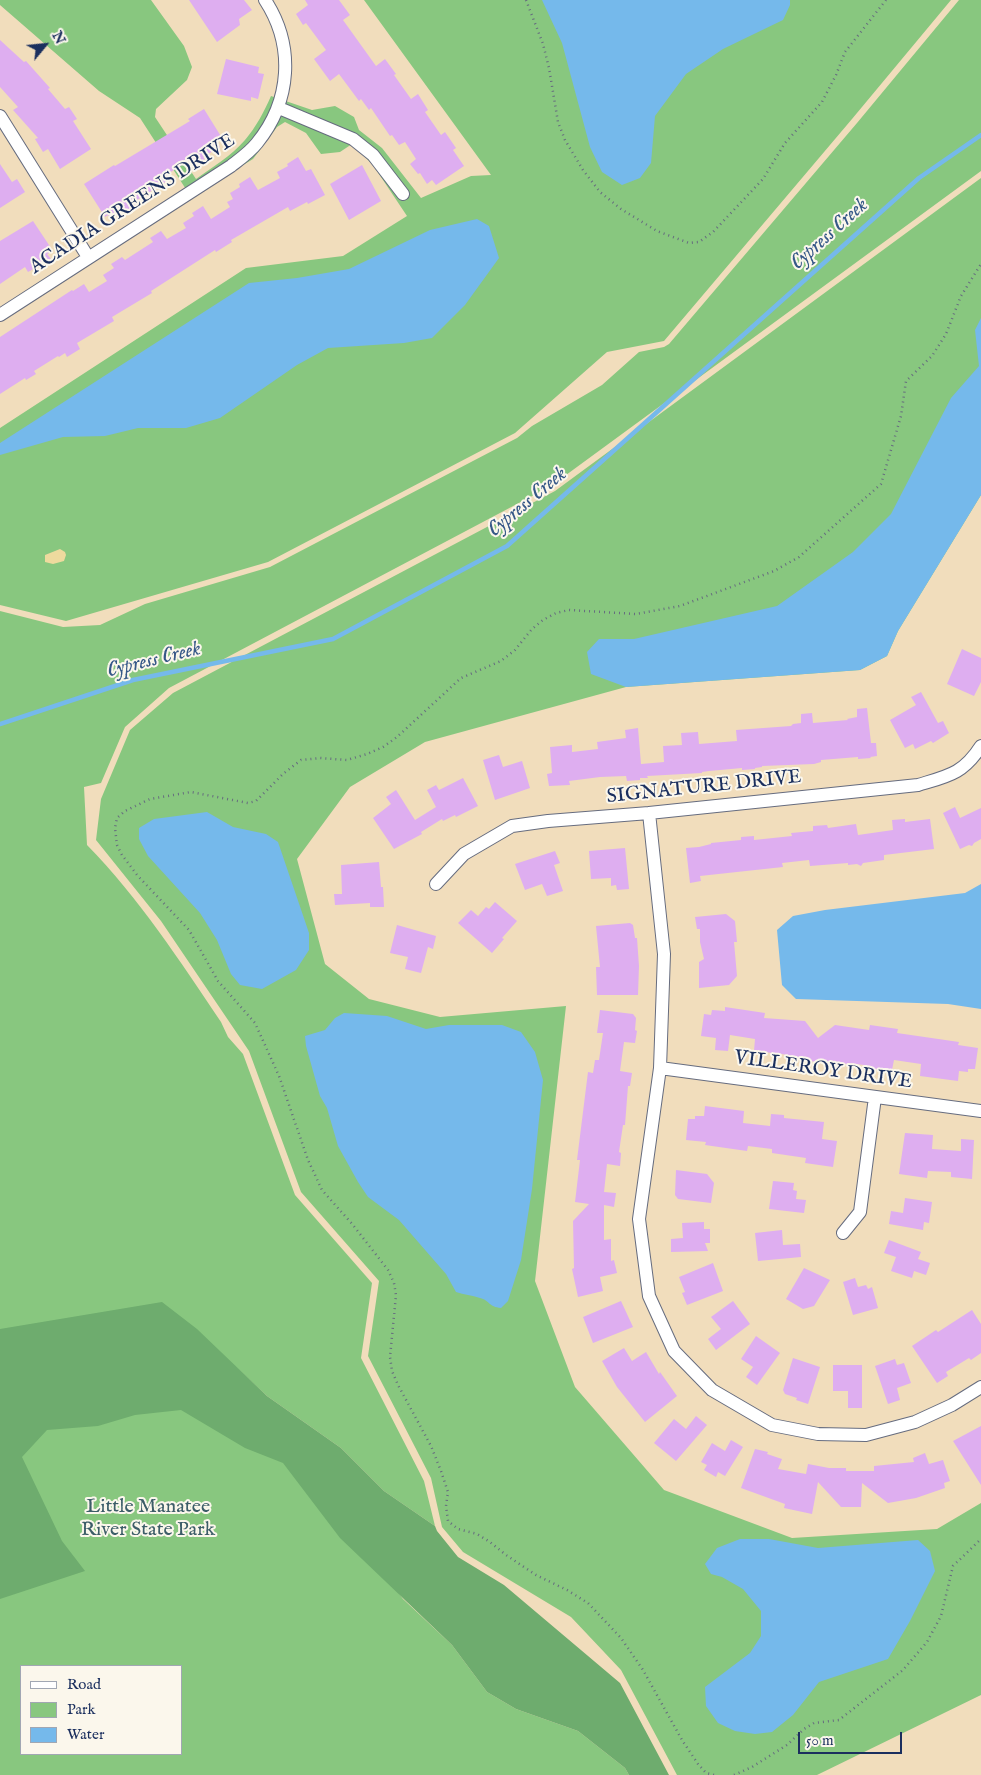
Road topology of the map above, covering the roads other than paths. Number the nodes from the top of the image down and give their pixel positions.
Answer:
1 (265, 0) edge
2 (279, 108) junction
3 (0, 116) edge
4 (403, 194) dead end
5 (88, 257) junction
6 (0, 315) edge
7 (981, 746) edge
8 (649, 813) junction
9 (436, 884) dead end
10 (660, 1068) junction
11 (875, 1097) junction
12 (981, 1111) edge
13 (843, 1233) dead end
14 (981, 1387) edge

1 - 2 street, ACADIA GREENS DRIVE
2 - 4 street
2 - 5 street, ACADIA GREENS DRIVE
3 - 5 street
5 - 6 street, ACADIA GREENS DRIVE
7 - 8 street, SIGNATURE DRIVE
8 - 9 street, SIGNATURE DRIVE
8 - 10 street
10 - 11 street, VILLEROY DRIVE
10 - 14 street
11 - 12 street, VILLEROY DRIVE
11 - 13 street

